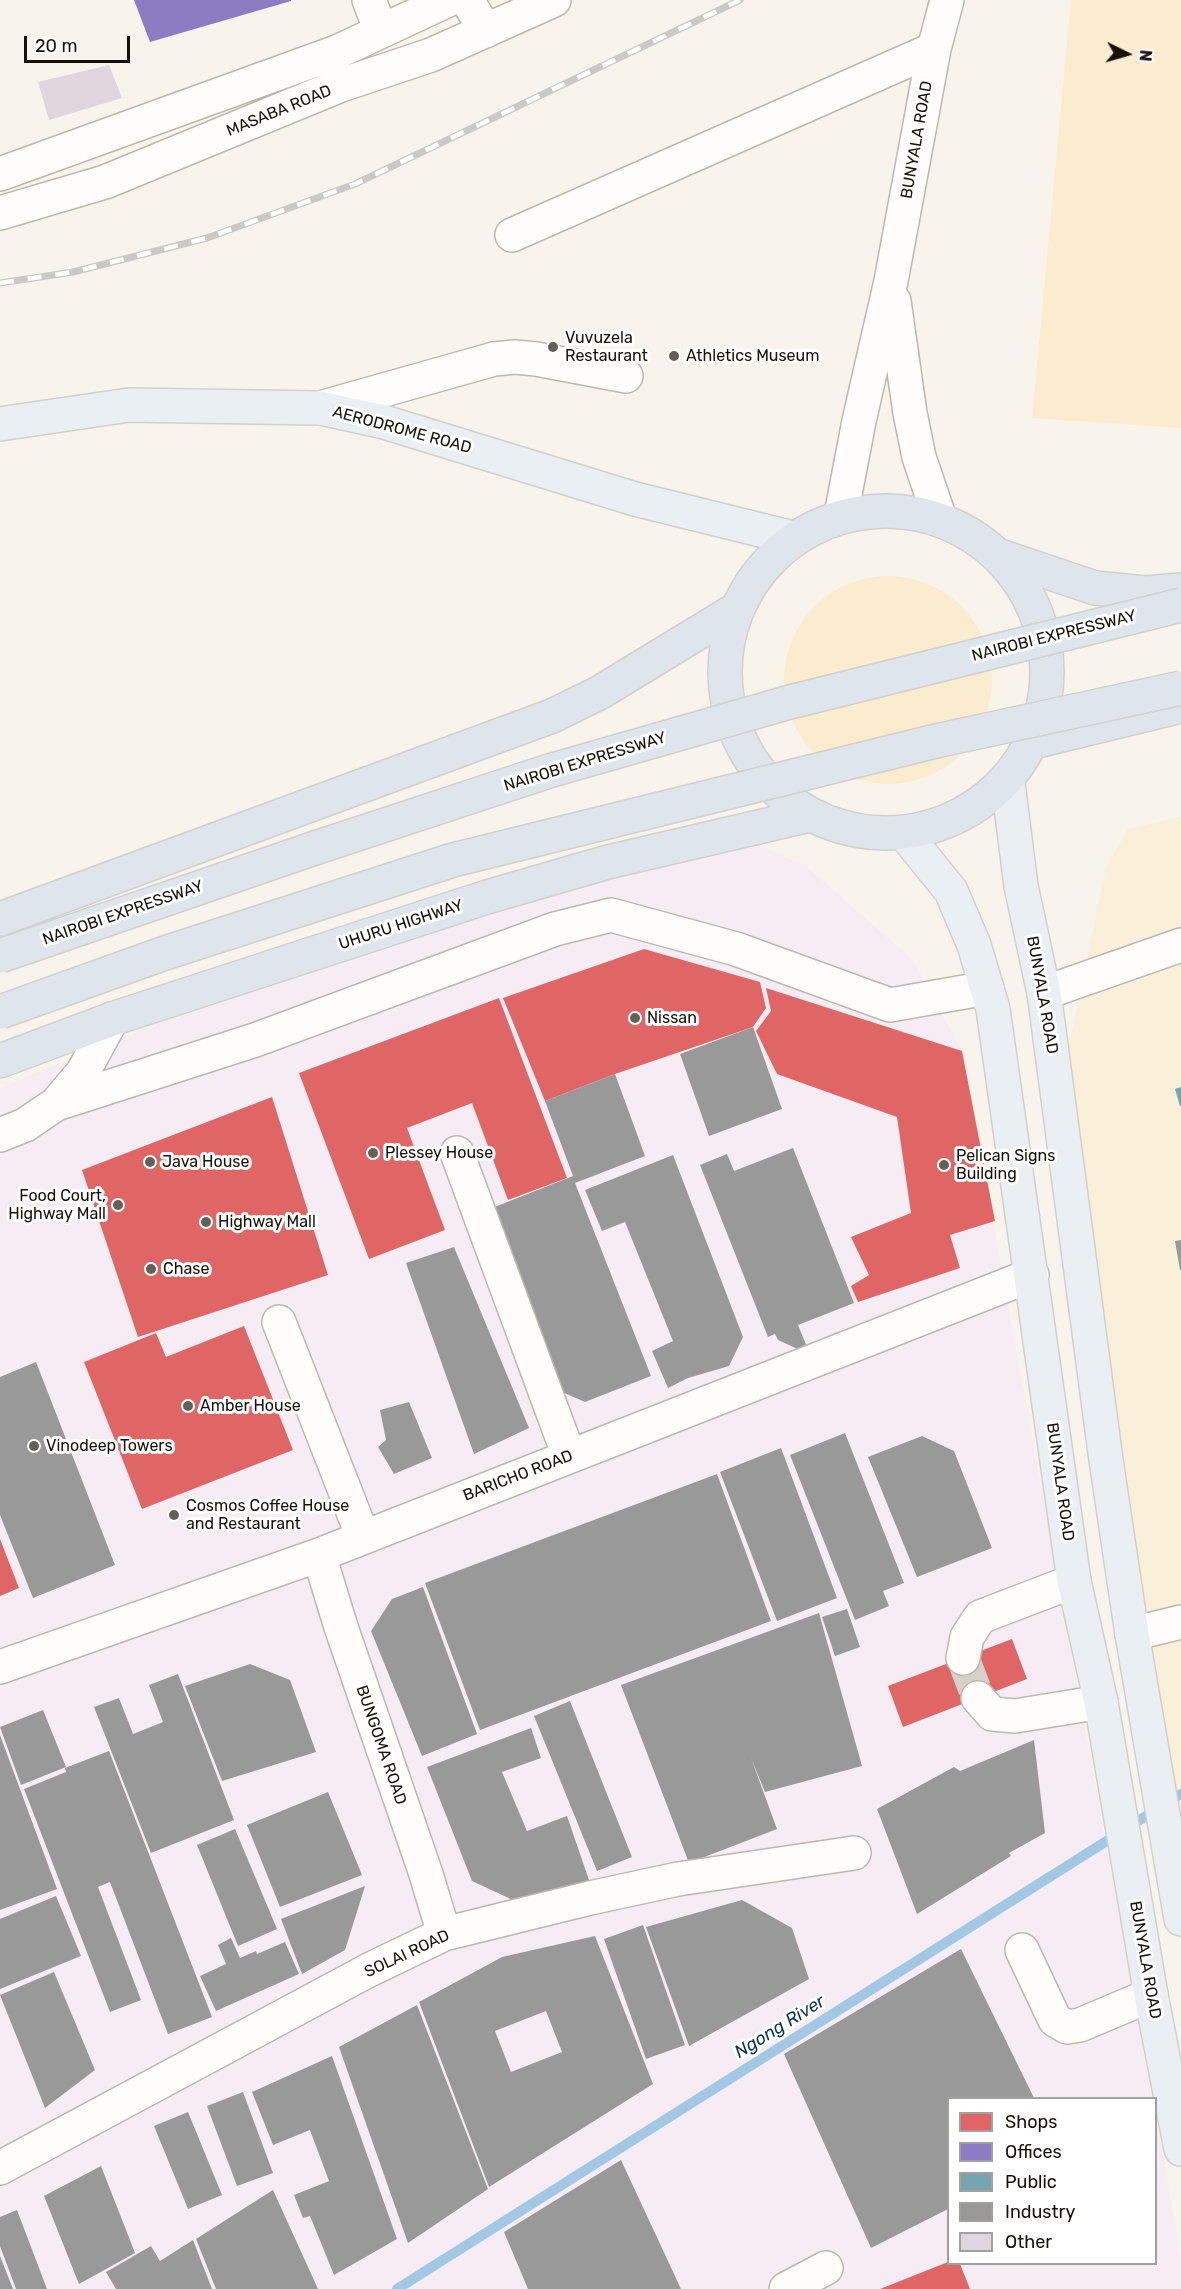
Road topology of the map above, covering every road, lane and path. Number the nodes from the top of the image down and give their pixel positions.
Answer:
1 (369, 0) edge
2 (448, 0) edge
3 (467, 0) edge
4 (554, 0) edge
5 (947, 0) edge
6 (381, 31) junction
7 (486, 31) junction
8 (934, 49) junction
9 (0, 174) edge
10 (0, 213) edge
11 (512, 236) dead end
12 (891, 281) junction
13 (626, 376) dead end
14 (320, 408) junction
15 (0, 424) edge
16 (841, 515) junction
17 (940, 519) junction
18 (793, 538) junction
19 (1000, 556) junction
20 (1181, 590) edge
21 (1181, 605) edge
22 (737, 609) junction
23 (1181, 688) edge
24 (1181, 706) edge
25 (1033, 742) junction
26 (1008, 783) junction
27 (810, 815) junction
28 (904, 833) junction
29 (0, 919) edge
30 (1181, 945) edge
31 (0, 956) edge
32 (987, 988) junction
33 (1044, 993) junction
34 (0, 1012) edge
35 (112, 1019) junction
36 (0, 1061) edge
37 (56, 1104) junction
38 (0, 1135) edge
39 (457, 1153) dead end
40 (1032, 1275) junction
41 (279, 1322) dead end
42 (569, 1456) junction
43 (363, 1537) junction
44 (319, 1555) junction
45 (1074, 1581) junction
46 (1181, 1622) edge
47 (1132, 1634) junction
48 (963, 1658) tunnel mouth
49 (0, 1667) edge
50 (978, 1698) tunnel mouth
51 (1101, 1702) junction
52 (854, 1853) dead end
53 (1181, 1919) edge
54 (444, 1934) junction
55 (1022, 1950) dead end
56 (1150, 1995) junction
57 (1181, 2149) edge
58 (0, 2168) edge
59 (826, 2268) dead end
60 (786, 2289) edge

1 - 6 street
2 - 6 street, MASABA ROAD
3 - 7 street
4 - 7 street, MASABA ROAD
5 - 8 street, BUNYALA ROAD
6 - 9 street, MASABA ROAD
7 - 10 street, MASABA ROAD
8 - 11 street
8 - 12 street, BUNYALA ROAD
12 - 16 street, BUNYALA ROAD
12 - 17 street, BUNYALA ROAD
13 - 14 street
14 - 15 main road, AERODROME ROAD
14 - 18 main road, AERODROME ROAD
16 - 17 highway
16 - 18 highway
17 - 19 highway
18 - 22 highway
19 - 20 highway
19 - 25 highway
21 - 31 highway, NAIROBI EXPRESSWAY, bridge
22 - 27 highway
22 - 29 highway
23 - 34 highway, bridge
24 - 25 highway
25 - 26 highway
26 - 28 highway
26 - 33 main road, BUNYALA ROAD
27 - 28 highway
27 - 35 highway, UHURU HIGHWAY
28 - 32 main road, BUNYALA ROAD
30 - 33 street
32 - 37 street
32 - 40 main road, BUNYALA ROAD
33 - 47 main road, BUNYALA ROAD
35 - 36 highway, UHURU HIGHWAY
35 - 37 street
37 - 38 street
39 - 42 street
40 - 42 street, BARICHO ROAD
40 - 45 main road, BUNYALA ROAD
41 - 43 street
42 - 43 street, BARICHO ROAD
43 - 44 street, BARICHO ROAD
44 - 49 street, BARICHO ROAD
44 - 54 street, BUNGOMA ROAD
45 - 48 street
45 - 51 main road, BUNYALA ROAD
46 - 47 street
47 - 53 main road, BUNYALA ROAD
50 - 51 street
51 - 56 main road, BUNYALA ROAD
52 - 54 street, SOLAI ROAD
54 - 58 street, SOLAI ROAD
55 - 56 street
56 - 57 main road, BUNYALA ROAD
59 - 60 street

